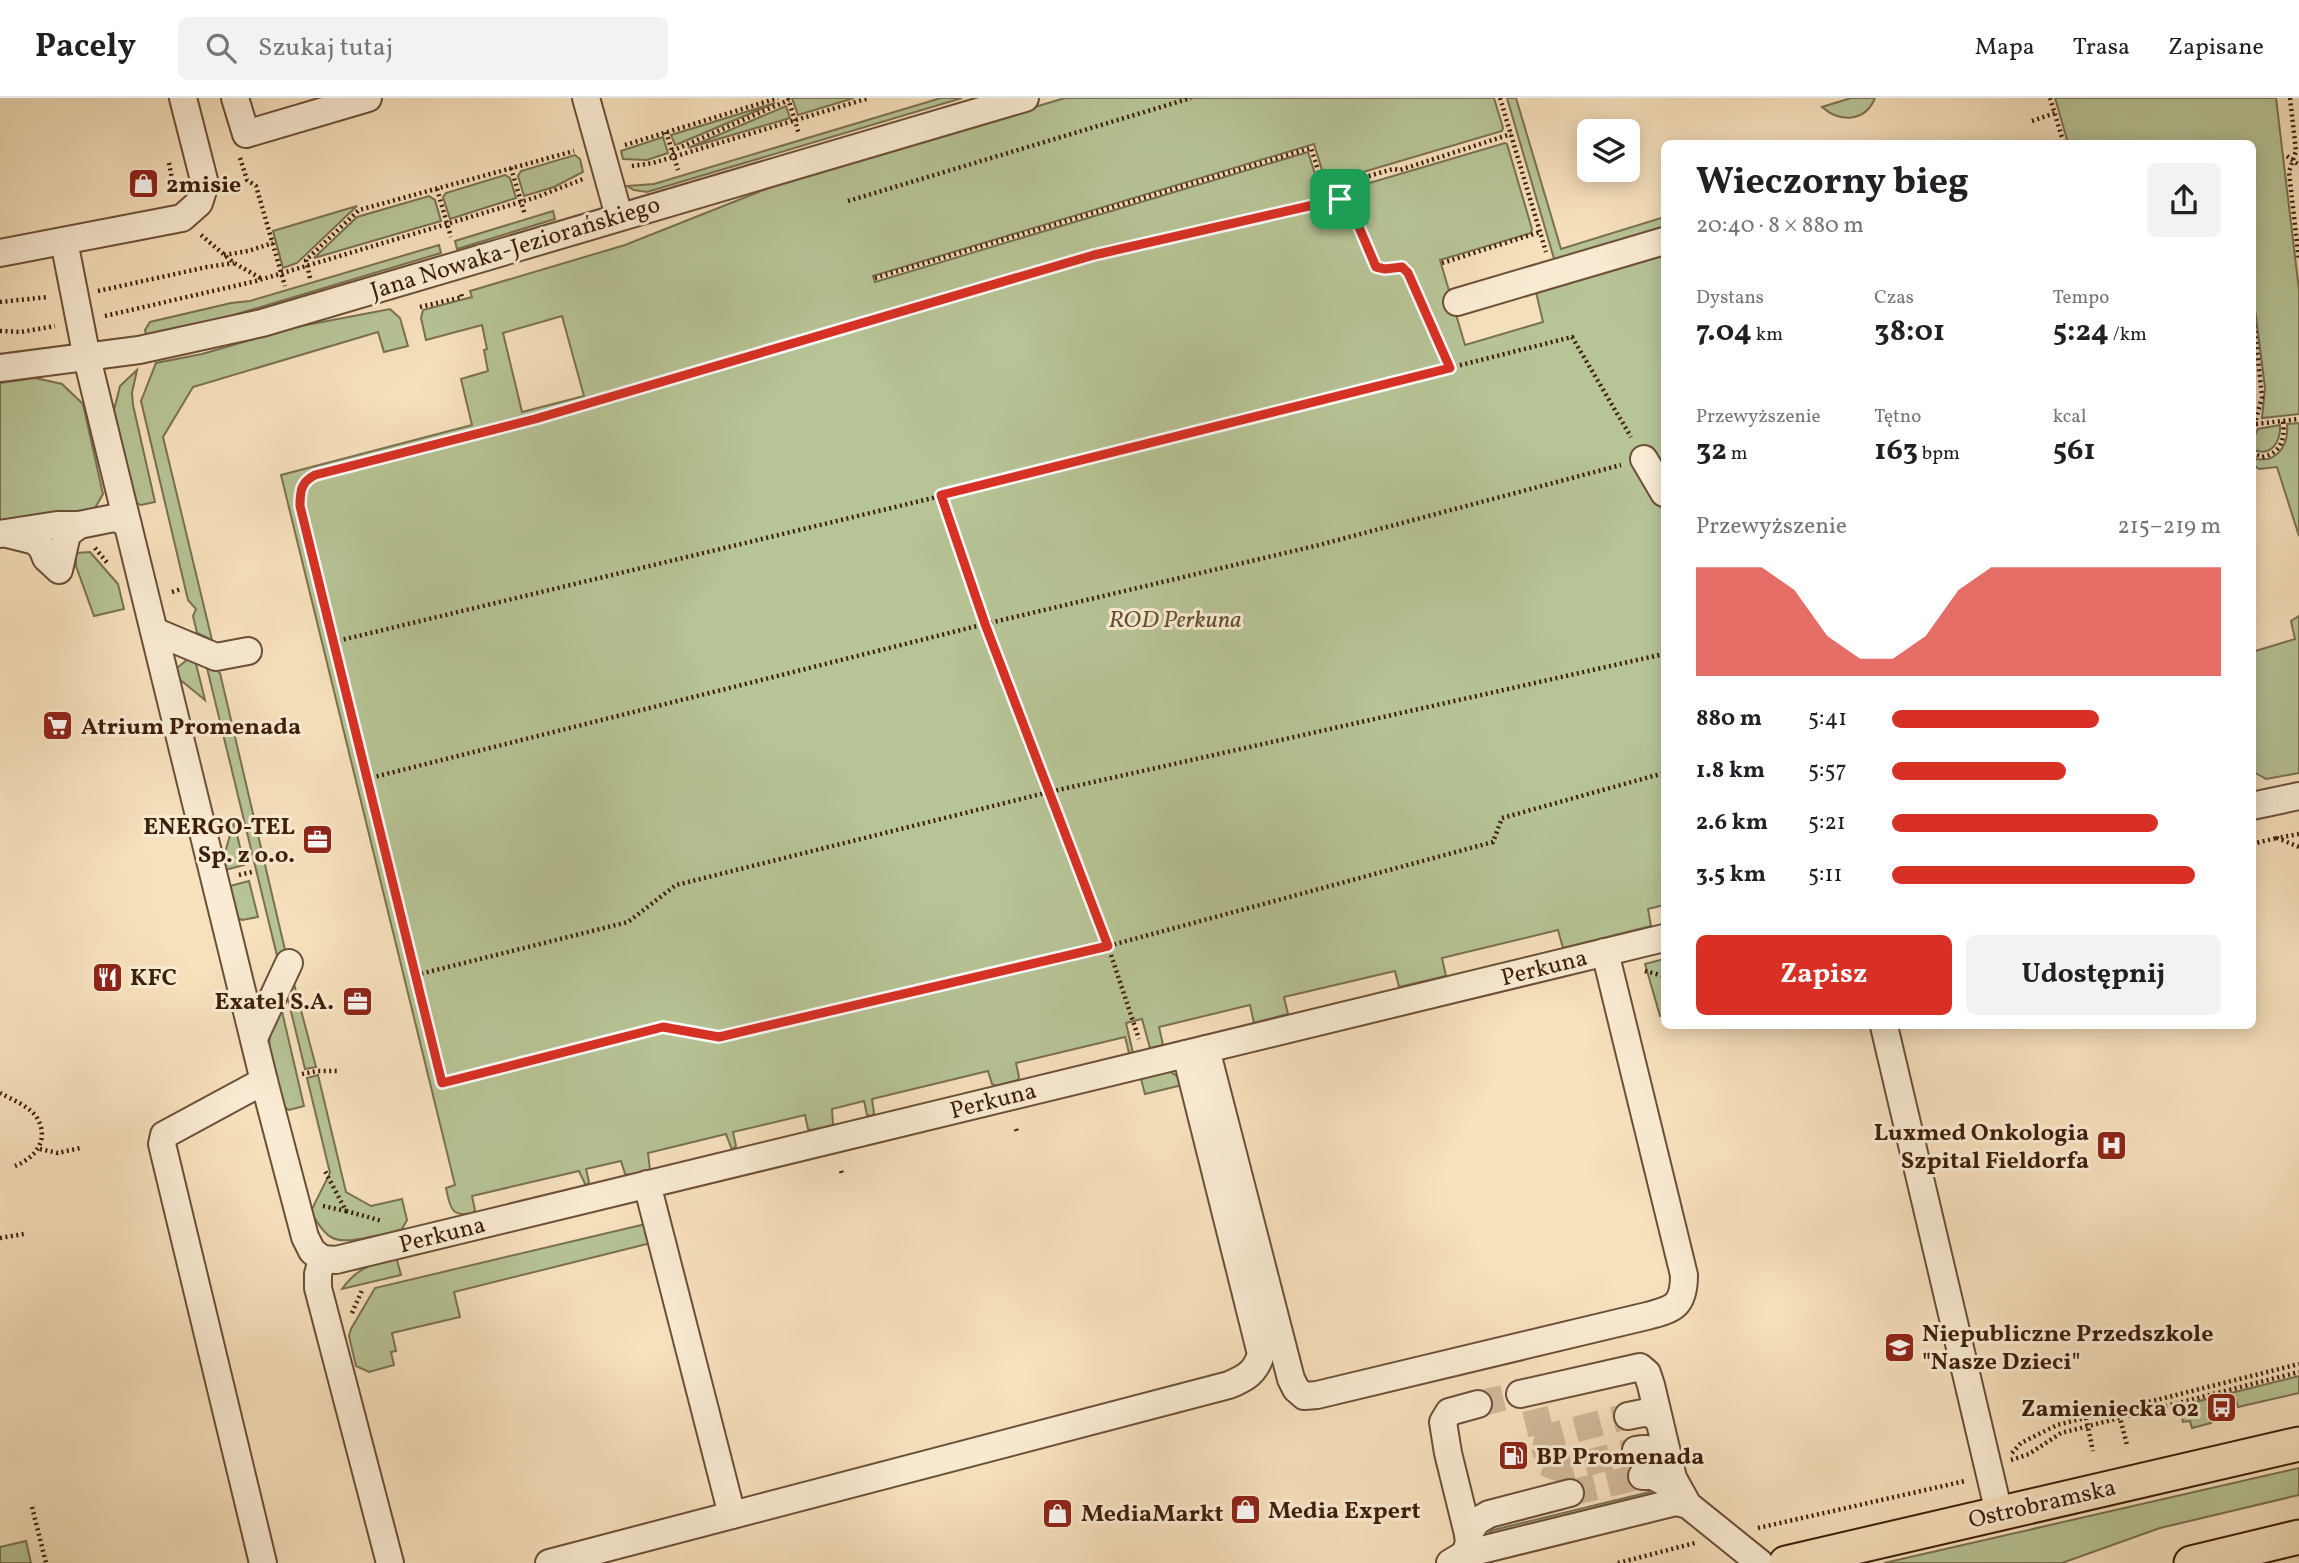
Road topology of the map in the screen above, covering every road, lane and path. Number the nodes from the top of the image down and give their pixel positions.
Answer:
1 (183, 98) edge
2 (235, 98) edge
3 (368, 98) edge
4 (586, 98) edge
5 (778, 98) edge
6 (869, 98) edge
7 (1025, 98) edge
8 (1191, 98) edge
9 (1500, 98) edge
10 (2050, 98) edge
11 (2290, 98) edge
12 (788, 99) edge
13 (2054, 113) junction
14 (795, 120) junction
15 (2032, 121) dead end
16 (666, 132) junction
17 (246, 134) junction
18 (799, 134) dead end
19 (1511, 134) junction
20 (2063, 140) edge
21 (617, 148) dead end
22 (582, 149) dead end
23 (168, 154) dead end
24 (673, 154) junction
25 (2287, 156) dead end
26 (2293, 161) junction
27 (2299, 165) edge
28 (622, 167) dead end
29 (511, 169) junction
30 (678, 170) dead end
31 (589, 176) dead end
32 (437, 189) junction
33 (173, 194) dead end
34 (848, 201) dead end
35 (521, 202) junction
36 (525, 215) dead end
37 (619, 216) junction
38 (182, 219) junction
39 (447, 223) junction
40 (1540, 232) junction
41 (451, 237) dead end
42 (64, 241) junction
43 (1661, 242) edge
44 (272, 243) junction
45 (0, 253) edge
46 (224, 255) junction
47 (2299, 261) edge
48 (1442, 262) dead end
49 (234, 263) junction
50 (307, 265) junction
51 (281, 273) junction
52 (1552, 274) junction
53 (310, 278) dead end
54 (875, 278) dead end
55 (262, 279) junction
56 (285, 286) dead end
57 (461, 293) dead end
58 (75, 294) junction
59 (0, 302) edge
60 (1457, 302) dead end
61 (410, 309) dead end
62 (80, 321) junction
63 (0, 331) edge
64 (2256, 341) edge
65 (87, 358) junction
66 (0, 368) edge
67 (1450, 368) junction
68 (2299, 419) edge
69 (2283, 421) junction
70 (2256, 424) joint
71 (2256, 455) edge
72 (1644, 459) junction
73 (1661, 488) edge
74 (941, 495) junction
75 (79, 525) junction
76 (128, 526) junction
77 (1, 533) edge
78 (64, 550) junction
79 (115, 572) dead end
80 (985, 624) junction
81 (154, 631) junction
82 (333, 642) junction
83 (248, 651) dead end
84 (1661, 655) edge
85 (1661, 774) edge
86 (366, 779) junction
87 (1049, 792) junction
88 (2299, 796) edge
89 (2256, 805) edge
90 (2299, 834) edge
91 (2277, 838) junction
92 (2256, 843) edge
93 (2299, 847) edge
94 (1661, 939) edge
95 (1108, 946) junction
96 (1605, 952) junction
97 (289, 963) dead end
98 (1634, 968) dead end
99 (416, 975) junction
100 (1661, 975) edge
101 (1885, 1029) edge
102 (254, 1038) junction
103 (1196, 1051) junction
104 (1145, 1063) junction
105 (338, 1071) dead end
106 (302, 1074) dead end
107 (264, 1081) junction
108 (0, 1093) edge
109 (80, 1147) dead end
110 (40, 1149) junction
111 (15, 1166) dead end
112 (326, 1171) dead end
113 (647, 1184) junction
114 (316, 1205) dead end
115 (346, 1211) junction
116 (392, 1224) dead end
117 (24, 1234) dead end
118 (0, 1238) edge
119 (322, 1259) junction
120 (2299, 1364) edge
121 (2299, 1372) edge
122 (1533, 1397) tunnel mouth
123 (1478, 1404) tunnel mouth
124 (2118, 1410) junction
125 (1628, 1416) tunnel mouth
126 (2086, 1418) junction
127 (2120, 1418) junction
128 (1659, 1421) junction
129 (2087, 1426) junction
130 (2299, 1444) edge
131 (2127, 1445) dead end
132 (1636, 1450) tunnel mouth
133 (2092, 1451) dead end
134 (1669, 1461) junction
135 (1988, 1470) junction
136 (1642, 1476) tunnel mouth
137 (1558, 1494) tunnel mouth
138 (1683, 1497) junction
139 (32, 1507) dead end
140 (1999, 1513) junction
141 (732, 1515) junction
142 (1777, 1524) dead end
143 (2299, 1536) edge
144 (1457, 1555) edge
145 (1651, 1555) dead end
146 (46, 1563) edge
147 (263, 1563) edge
148 (390, 1563) edge
149 (549, 1563) edge
150 (1618, 1563) edge
151 (1760, 1563) edge
152 (1786, 1563) edge
153 (2191, 1563) edge

1 - 38 street
2 - 17 street
3 - 17 street
4 - 37 street
5 - 16 path
6 - 14 path
7 - 37 street, Jana Nowaka-Jeziorańskiego
8 - 34 path
9 - 19 path
10 - 13 path
11 - 26 path
12 - 14 path
12 - 24 path
13 - 15 path
13 - 20 path
14 - 18 path
14 - 24 path
16 - 21 path
16 - 24 path
17 - 44 path
19 - 40 path
19 - 54 path
22 - 29 path
23 - 33 path
24 - 28 path
24 - 30 path
25 - 26 path
26 - 27 path
26 - 47 path
29 - 32 path
29 - 35 path
31 - 35 path
32 - 39 path
32 - 50 path
35 - 36 path
35 - 39 path
37 - 65 street, Jana Nowaka-Jeziorańskiego
38 - 42 street
38 - 46 path
39 - 41 path
39 - 50 path
40 - 48 path
40 - 52 path
42 - 45 street
42 - 58 street
43 - 52 street
44 - 46 path
44 - 51 path
46 - 49 path
49 - 55 path
49 - 58 path
50 - 51 path
50 - 53 path
51 - 55 path
51 - 56 path
52 - 60 street
55 - 62 path
57 - 61 path
58 - 59 path
58 - 62 street
62 - 63 path
62 - 65 street
64 - 70 path
65 - 66 street, Jana Nowaka-Jeziorańskiego
65 - 76 street
67 - 72 path
67 - 74 path
67 - 82 path
68 - 69 path
69 - 70 path
69 - 71 path
72 - 73 street
72 - 80 path
74 - 80 path
74 - 82 path
75 - 76 street
75 - 77 street
75 - 78 street
76 - 81 street
77 - 78 street
78 - 79 path
80 - 86 path
80 - 87 path
81 - 83 street
81 - 102 street
82 - 86 path
84 - 87 path
85 - 95 path
86 - 99 path
87 - 95 path
87 - 99 path
88 - 89 street
90 - 91 path
91 - 92 path
91 - 93 path
94 - 96 street, Perkuna
95 - 99 path
95 - 104 path
96 - 103 street, Perkuna
96 - 103 street
97 - 102 street
98 - 100 path
101 - 135 street
102 - 107 street
103 - 104 street, Perkuna
103 - 141 street
104 - 113 street, Perkuna
105 - 106 path
107 - 119 street
107 - 147 street
108 - 110 path
109 - 110 path
110 - 111 path
112 - 115 path
113 - 119 street, Perkuna
113 - 141 street
114 - 115 path
115 - 116 path
117 - 118 path
119 - 148 street
120 - 124 path
121 - 127 path
122 - 128 street
123 - 144 street
124 - 126 path
124 - 127 path
125 - 128 street
126 - 129 path
126 - 135 path
127 - 129 path
127 - 131 path
128 - 134 street
129 - 133 path
129 - 135 path
130 - 140 main road, Ostrobramska
132 - 134 street
134 - 138 street
135 - 140 street
135 - 142 path
136 - 138 street
137 - 144 street
138 - 144 street
138 - 151 street
139 - 146 path
140 - 152 main road, Ostrobramska
141 - 149 street
143 - 153 main road
145 - 150 path

